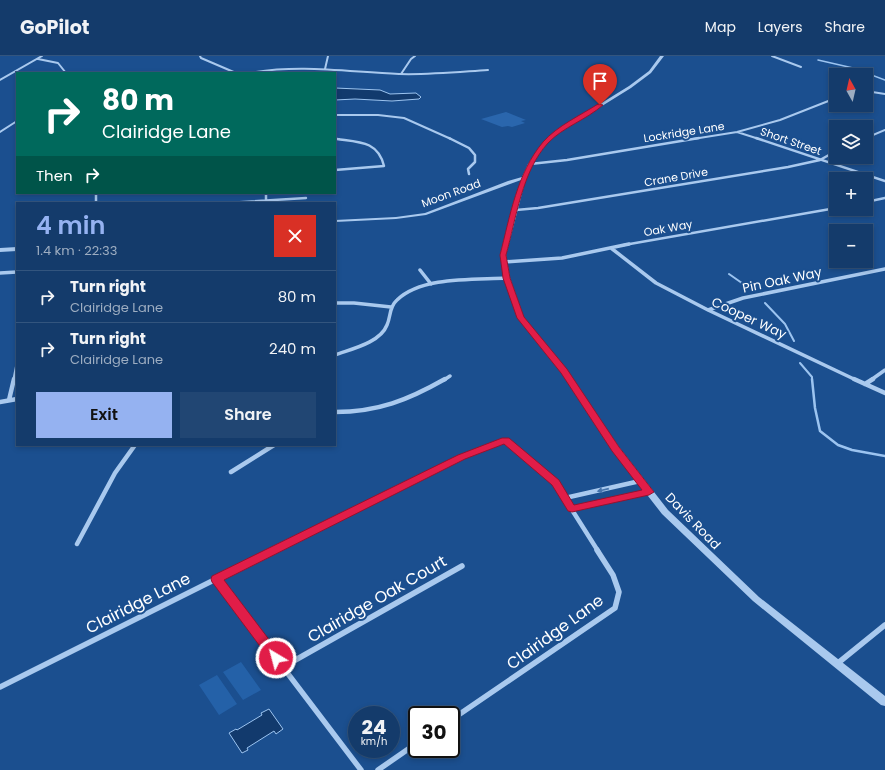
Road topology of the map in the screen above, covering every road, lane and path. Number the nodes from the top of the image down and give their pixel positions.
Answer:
1 (42, 56) edge
2 (201, 56) edge
3 (328, 56) edge
4 (414, 56) edge
5 (662, 56) edge
6 (772, 56) edge
7 (38, 59) junction
8 (801, 67) dead end
9 (325, 69) junction
10 (488, 70) dead end
11 (65, 72) edge
12 (234, 72) edge
13 (255, 72) edge
14 (401, 74) junction
15 (0, 80) edge
16 (873, 91) edge
17 (885, 94) edge
18 (829, 101) edge
19 (336, 115) edge
20 (16, 122) edge
21 (885, 130) edge
22 (0, 132) edge
23 (737, 132) junction
24 (873, 135) edge
25 (337, 140) dead end
26 (829, 156) edge
27 (820, 160) junction
28 (530, 164) junction
29 (336, 170) edge
30 (469, 174) dead end
31 (524, 178) junction
32 (885, 181) edge
33 (306, 198) dead end
34 (885, 198) edge
35 (873, 201) edge
36 (266, 202) edge
37 (829, 209) edge
38 (516, 210) junction
39 (336, 221) edge
40 (611, 248) junction
41 (16, 249) edge
42 (0, 250) edge
43 (503, 262) junction
44 (885, 269) edge
45 (420, 270) dead end
46 (16, 272) edge
47 (0, 273) edge
48 (507, 278) junction
49 (430, 284) junction
50 (336, 303) edge
51 (391, 307) junction
52 (708, 310) junction
53 (336, 355) edge
54 (16, 369) edge
55 (885, 370) edge
56 (450, 376) dead end
57 (865, 384) junction
58 (885, 393) edge
59 (16, 399) edge
60 (9, 400) junction
61 (0, 402) edge
62 (336, 412) edge
63 (134, 446) edge
64 (272, 446) edge
65 (231, 472) dead end
66 (640, 481) junction
67 (649, 492) junction
68 (565, 498) junction
69 (572, 509) junction
70 (77, 544) dead end
71 (462, 566) dead end
72 (216, 579) junction
73 (885, 625) edge
74 (838, 663) junction
75 (283, 667) junction
76 (0, 687) edge
77 (885, 702) edge
78 (460, 714) edge
79 (408, 749) edge
80 (361, 770) edge
81 (378, 770) edge

1 - 7 street
2 - 12 street
3 - 9 street
4 - 14 street
5 - 28 street, Davis Road
6 - 8 street
7 - 11 street
7 - 15 street
9 - 13 street
9 - 14 street
10 - 14 street
16 - 17 street
18 - 23 street, Lockridge Lane
19 - 30 street
20 - 22 street
21 - 24 street
23 - 27 street, Short Street
23 - 28 street, Lockridge Lane
25 - 29 street
26 - 27 street, Crane Drive
27 - 32 street, Short Street
27 - 38 street, Crane Drive
28 - 31 street, Davis Road
31 - 38 street, Davis Road
31 - 39 street, Moon Road
33 - 36 street
34 - 35 street
37 - 40 street, Oak Way
38 - 43 street, Davis Road
40 - 43 street, Oak Way
40 - 52 street, Cooper Way
41 - 42 street
43 - 48 street, Davis Road
44 - 52 street, Pin Oak Way
45 - 49 street
46 - 47 street
48 - 49 street
48 - 66 street, Davis Road
49 - 51 street
50 - 51 street
51 - 53 street
52 - 57 street, Cooper Way
54 - 60 street
55 - 57 street
56 - 62 street
57 - 58 street, Cooper Way
59 - 60 street
60 - 61 street
63 - 70 street
64 - 65 street
66 - 67 street, Davis Road
66 -> 68 street
67 - 69 street
67 - 74 street, Davis Road
68 - 69 street, Clairidge Lane
68 - 72 street, Clairidge Lane
69 - 78 street, Clairidge Lane
71 - 75 street, Clairidge Oak Court
72 - 75 street
72 - 76 street, Clairidge Lane
73 - 74 street
74 - 77 street, Davis Road
75 - 80 street
79 - 81 street

